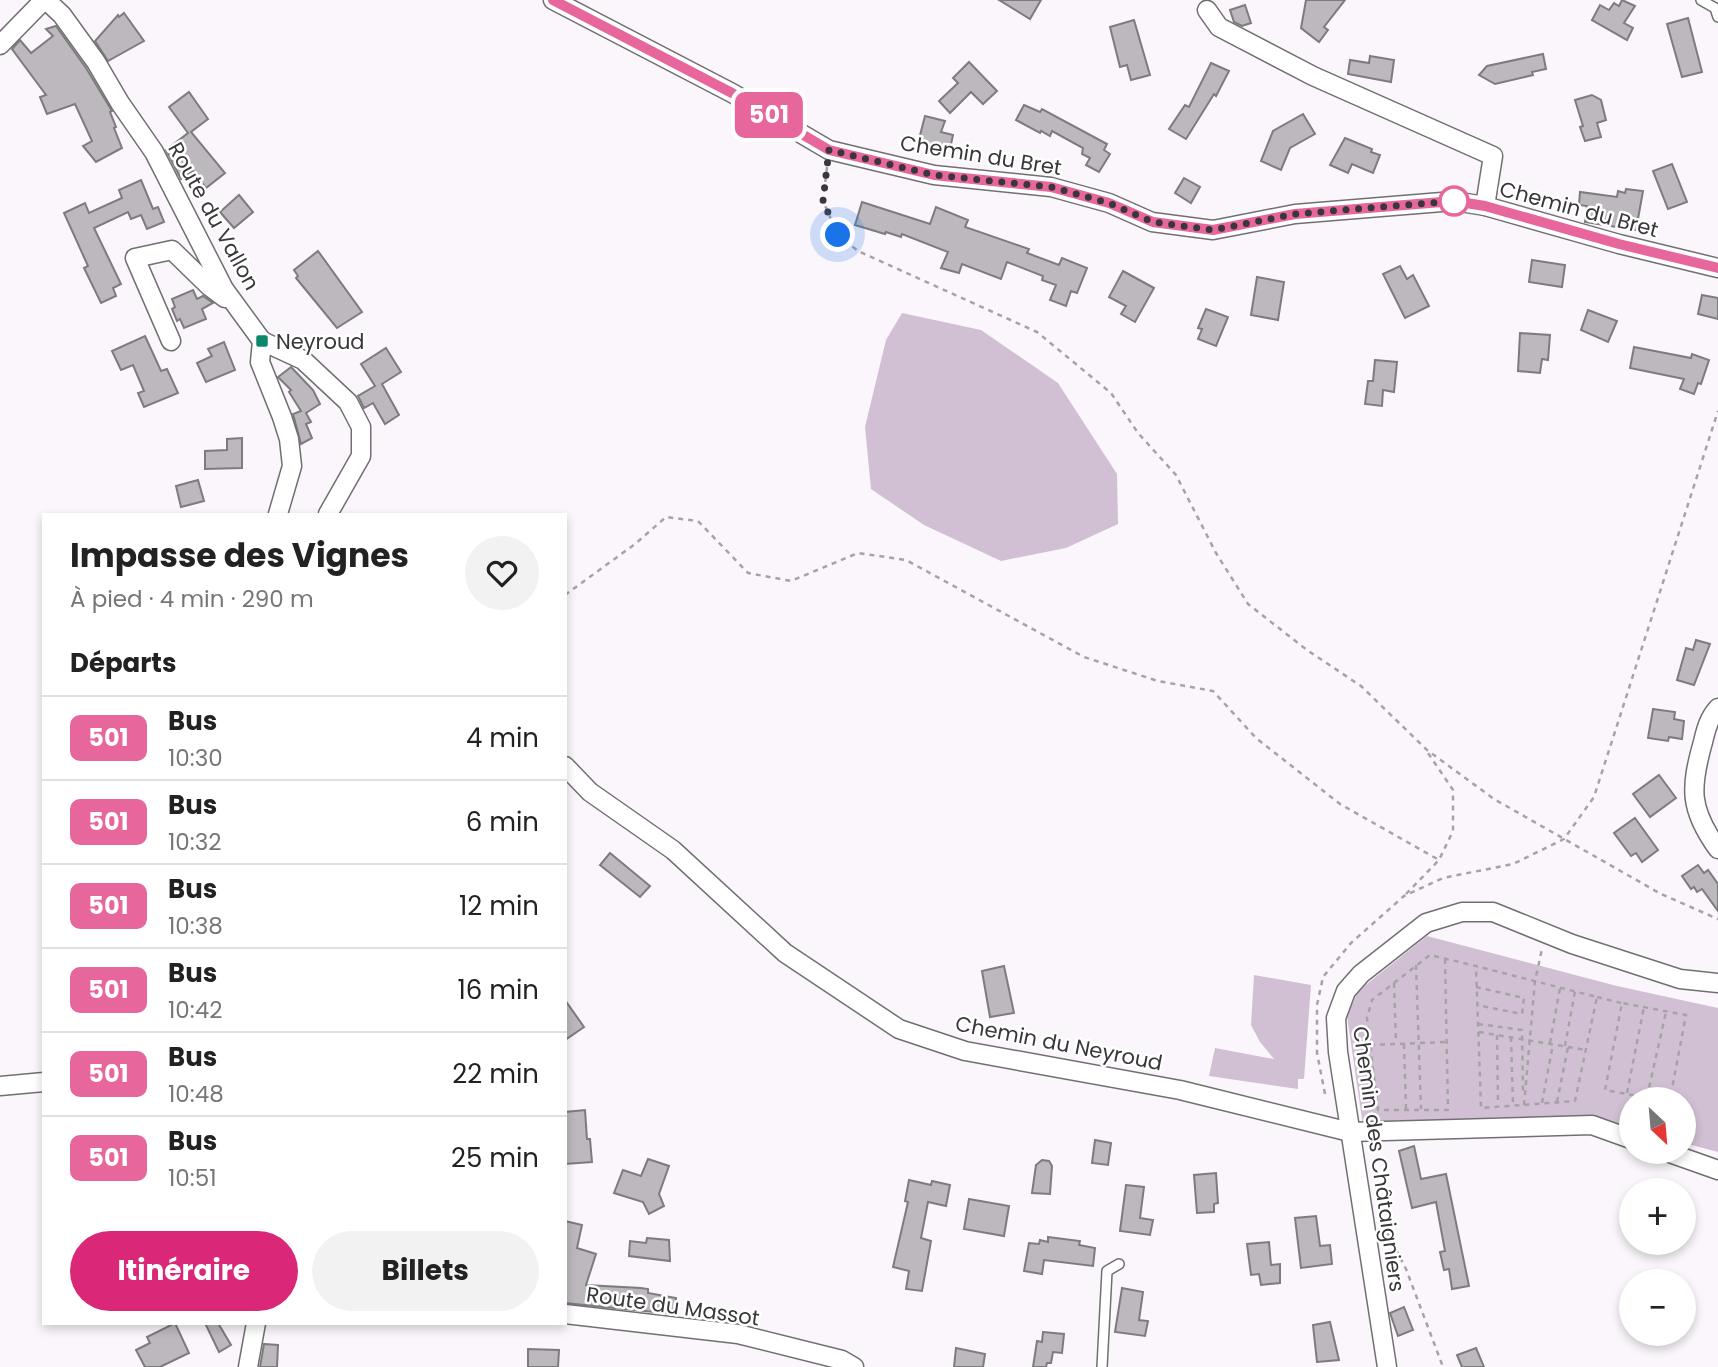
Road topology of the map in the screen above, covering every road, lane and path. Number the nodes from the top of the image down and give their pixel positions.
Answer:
1 (45, 0) edge
2 (553, 0) edge
3 (1701, 0) edge
4 (1207, 10) dead end
5 (1718, 18) edge
6 (0, 45) edge
7 (829, 150) junction
8 (1485, 206) junction
9 (1718, 268) edge
10 (242, 311) junction
11 (171, 341) dead end
12 (262, 341) junction
13 (1718, 411) edge
14 (278, 513) edge
15 (329, 513) edge
16 (567, 593) edge
17 (1718, 708) edge
18 (1427, 750) junction
19 (567, 768) edge
20 (1564, 839) junction
21 (1718, 849) edge
22 (1439, 860) junction
23 (1404, 897) junction
24 (1718, 919) edge
25 (1547, 934) junction
26 (1445, 958) junction
27 (1416, 965) junction
28 (1476, 966) junction
29 (1535, 981) junction
30 (1394, 983) junction
31 (1718, 983) edge
32 (1476, 987) junction
33 (1560, 988) junction
34 (1575, 991) junction
35 (1597, 997) junction
36 (1622, 1003) junction
37 (1477, 1005) junction
38 (1644, 1007) junction
39 (1666, 1012) junction
40 (1478, 1024) junction
41 (1478, 1032) junction
42 (1497, 1035) junction
43 (1511, 1037) junction
44 (1522, 1038) junction
45 (1530, 1040) junction
46 (1447, 1042) junction
47 (1419, 1043) junction
48 (1396, 1044) junction
49 (1404, 1044) junction
50 (1552, 1044) junction
51 (1370, 1045) junction
52 (1566, 1047) junction
53 (1586, 1051) junction
54 (42, 1082) edge
55 (0, 1086) edge
56 (1628, 1087) edge
57 (1649, 1087) edge
58 (1672, 1087) edge
59 (1619, 1093) edge
60 (1556, 1102) junction
61 (1542, 1104) junction
62 (1524, 1105) junction
63 (1513, 1106) junction
64 (1499, 1107) junction
65 (1406, 1110) junction
66 (1421, 1110) junction
67 (1342, 1130) junction
68 (1619, 1135) edge
69 (1696, 1162) edge
70 (1718, 1170) edge
71 (1377, 1211) dead end
72 (1119, 1264) dead end
73 (567, 1314) edge
74 (256, 1325) edge
75 (248, 1367) edge
76 (854, 1367) edge
77 (1102, 1367) edge
78 (1387, 1367) edge
79 (1443, 1367) edge

1 - 6 street
1 - 10 street, Route du Vallon
2 - 7 street, Chemin du Bret
3 - 5 lane
4 - 8 street
7 - 8 street, Chemin du Bret
7 - 18 path
8 - 9 street, Chemin du Bret
10 - 11 street
10 - 12 street, Route du Vallon
12 - 14 street, Route du Vallon
12 - 15 street
13 - 20 path
16 - 22 path
17 - 21 street
18 - 20 path
18 - 22 path
19 - 67 street, Chemin du Neyroud
20 - 23 path
20 - 24 path
22 - 23 path
23 - 67 path
25 - 29 path
25 - 31 street, Chemin des Châtaigniers
25 - 67 street, Chemin des Châtaigniers
26 - 27 path
26 - 28 path
26 - 46 path
27 - 30 path
27 - 47 path
28 - 29 path
28 - 32 path
29 - 33 path
29 - 45 path
30 - 48 path
30 - 51 path
32 - 37 path
32 - 37 path
33 - 34 path
33 - 50 path
34 - 35 path
34 - 52 path
35 - 36 path
35 - 53 path
36 - 38 path
36 - 59 path
37 - 40 path
38 - 39 path
38 - 56 path
39 - 57 path
39 - 58 path
40 - 41 path
40 - 44 path
41 - 42 path
41 - 64 path
42 - 43 path
42 - 64 path
43 - 44 path
43 - 63 path
44 - 45 path
44 - 62 path
45 - 50 path
45 - 62 path
46 - 47 path
46 - 66 path
47 - 49 path
47 - 66 path
48 - 49 path
48 - 51 path
49 - 65 path
50 - 52 path
50 - 61 path
51 - 65 path
52 - 53 path
52 - 60 path
53 - 60 path
54 - 55 street
60 - 61 path
61 - 62 path
62 - 63 path
63 - 64 path
65 - 66 path
67 - 68 street, Chemin du Neyroud
67 - 78 street, Chemin des Châtaigniers
69 - 70 street
71 - 79 path
72 - 77 lane
73 - 76 street, Route du Massot
74 - 75 street

